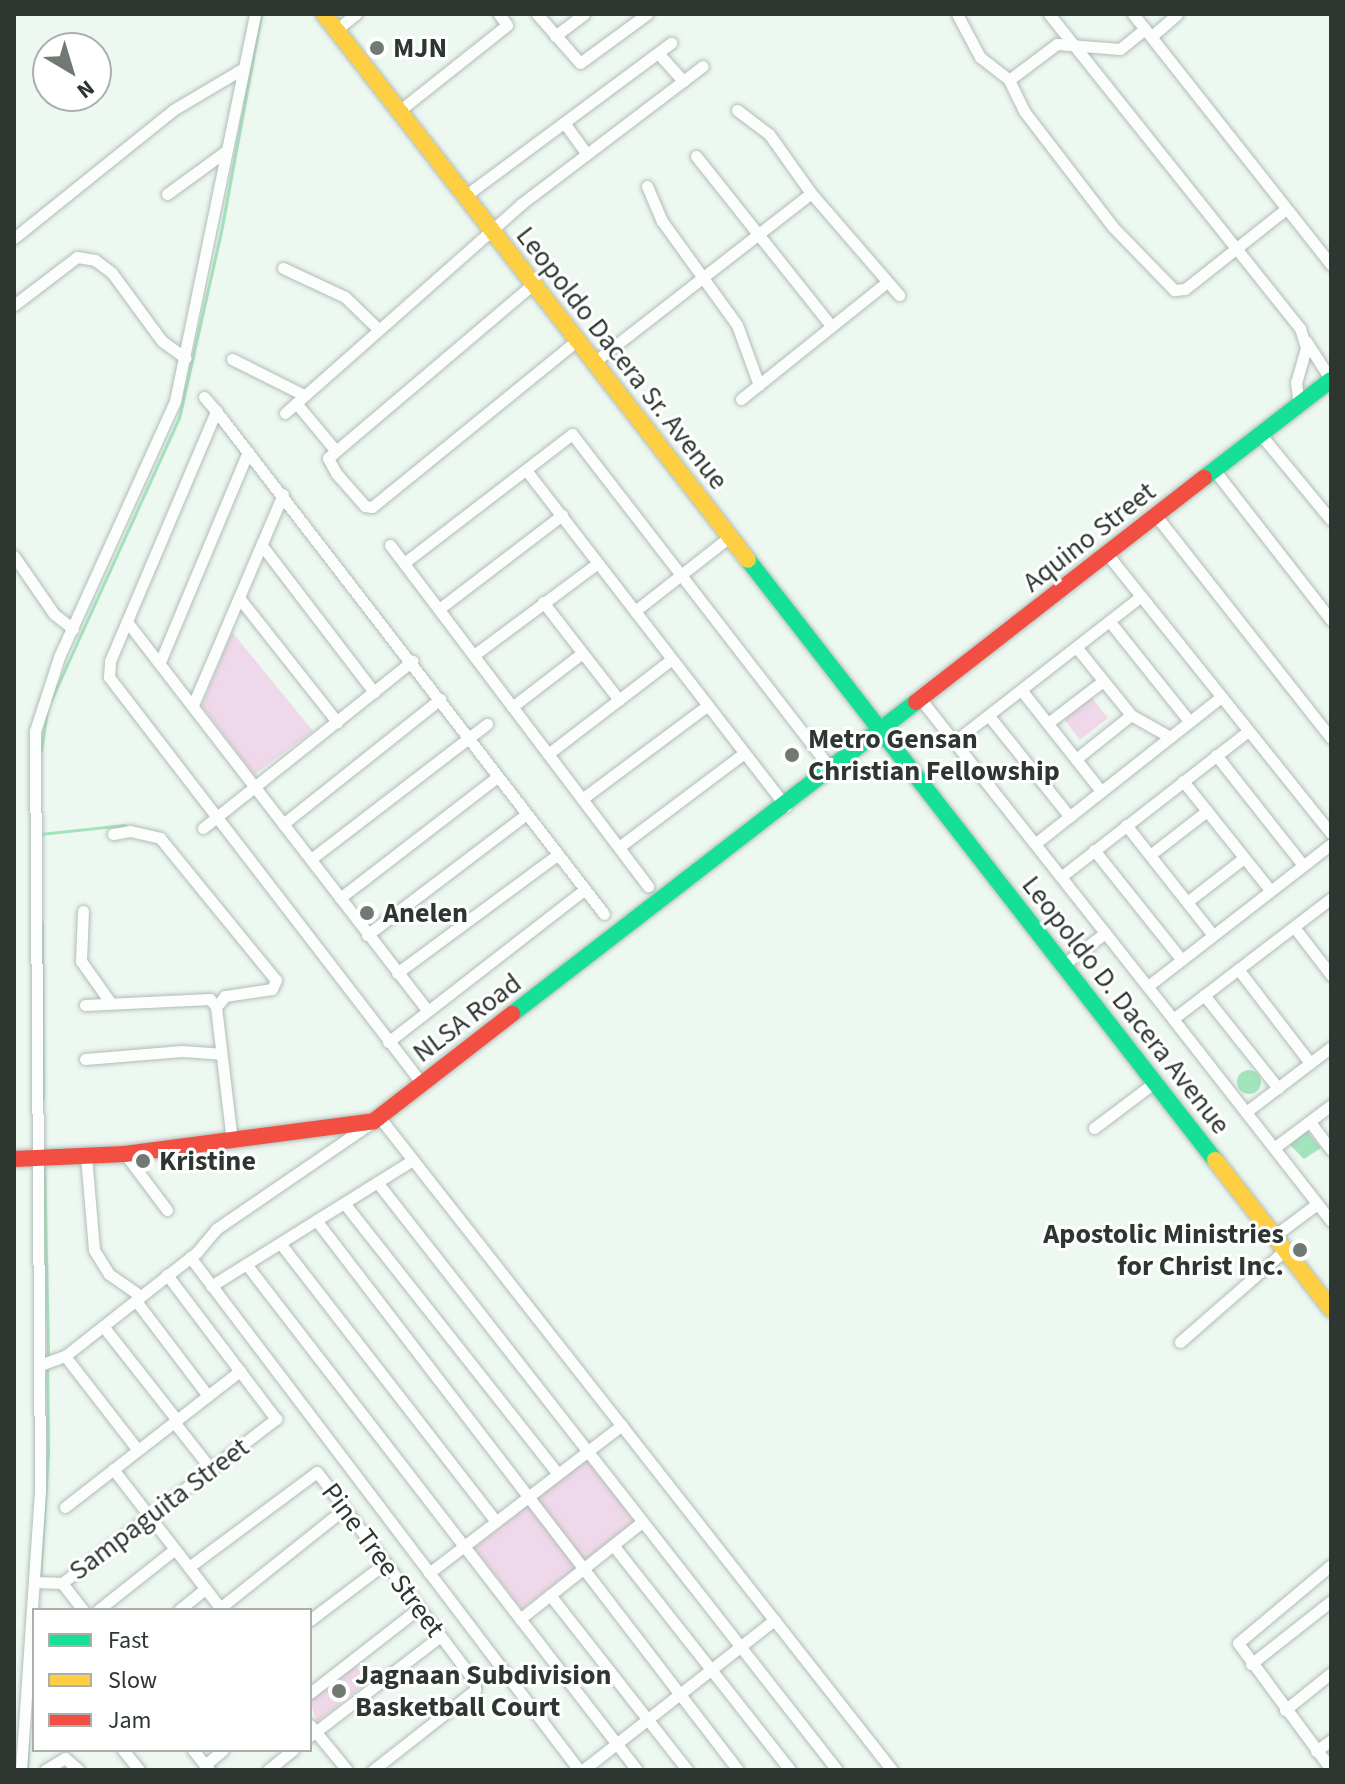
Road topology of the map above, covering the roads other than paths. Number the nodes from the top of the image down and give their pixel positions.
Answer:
1 (255, 14) edge
2 (324, 14) edge
3 (356, 14) edge
4 (499, 14) edge
5 (537, 14) edge
6 (584, 14) edge
7 (957, 14) edge
8 (1049, 14) edge
9 (1133, 14) edge
10 (1177, 14) edge
11 (644, 15) edge
12 (336, 30) junction
13 (1149, 32) junction
14 (555, 36) junction
15 (671, 43) dead end
16 (1077, 48) junction
17 (658, 53) junction
18 (703, 66) dead end
19 (244, 68) junction
20 (1009, 80) junction
21 (683, 81) junction
22 (737, 110) dead end
23 (399, 111) junction
24 (565, 124) junction
25 (226, 151) junction
26 (587, 154) junction
27 (696, 156) dead end
28 (647, 186) dead end
29 (811, 193) junction
30 (167, 194) dead end
31 (465, 196) junction
32 (1286, 209) junction
33 (491, 230) junction
34 (758, 236) junction
35 (14, 238) edge
36 (1236, 249) junction
37 (1331, 265) edge
38 (283, 268) dead end
39 (699, 277) junction
40 (887, 282) junction
41 (533, 284) junction
42 (899, 295) dead end
43 (14, 305) edge
44 (831, 326) junction
45 (377, 328) junction
46 (576, 341) junction
47 (1305, 341) junction
48 (185, 358) junction
49 (232, 359) dead end
50 (593, 363) junction
51 (1331, 380) edge
52 (759, 385) junction
53 (204, 397) dead end
54 (300, 399) junction
55 (741, 399) dead end
56 (1299, 405) junction
57 (216, 411) junction
58 (285, 413) dead end
59 (1261, 435) junction
60 (336, 451) junction
61 (248, 452) junction
62 (526, 470) junction
63 (1215, 471) junction
64 (283, 494) junction
65 (562, 515) junction
66 (1157, 517) junction
67 (1331, 520) edge
68 (728, 538) junction
69 (390, 545) dead end
70 (263, 547) junction
71 (1108, 555) junction
72 (14, 556) edge
73 (404, 563) junction
74 (598, 563) junction
75 (680, 575) junction
76 (1140, 597) junction
77 (240, 599) junction
78 (543, 602) junction
79 (439, 609) junction
80 (635, 611) junction
81 (1331, 620) edge
82 (1110, 622) junction
83 (128, 623) junction
84 (73, 629) junction
85 (1077, 648) junction
86 (582, 653) junction
87 (474, 655) junction
88 (672, 659) junction
89 (412, 661) junction
90 (160, 662) junction
91 (1103, 681) junction
92 (1022, 691) junction
93 (374, 692) junction
94 (1221, 697) junction
95 (440, 699) junction
96 (619, 700) junction
97 (922, 701) junction
98 (193, 705) junction
99 (708, 705) junction
100 (512, 707) junction
101 (1131, 715) junction
102 (989, 716) junction
103 (1189, 721) junction
104 (337, 722) junction
105 (1048, 723) junction
106 (487, 724) dead end
107 (1248, 731) junction
108 (880, 735) junction
109 (470, 736) junction
110 (1170, 737) junction
111 (1331, 738) edge
112 (955, 741) junction
113 (744, 753) junction
114 (548, 754) junction
115 (1216, 755) junction
116 (1076, 759) junction
117 (832, 771) junction
118 (497, 777) junction
119 (1183, 781) junction
120 (255, 787) junction
121 (1101, 791) junction
122 (582, 799) junction
123 (786, 806) junction
124 (1207, 811) junction
125 (525, 815) junction
126 (217, 817) junction
127 (1070, 817) junction
128 (283, 824) junction
129 (1126, 825) junction
130 (203, 828) dead end
131 (1331, 833) edge
132 (113, 834) dead end
133 (1036, 843) junction
134 (1331, 844) edge
135 (619, 847) junction
136 (1094, 850) junction
137 (557, 855) junction
138 (1150, 855) junction
139 (1244, 858) junction
140 (311, 859) junction
141 (1303, 865) junction
142 (1062, 876) junction
143 (648, 886) dead end
144 (584, 890) junction
145 (1270, 890) junction
146 (340, 898) junction
147 (1330, 900) edge
148 (1187, 902) junction
149 (83, 911) dead end
150 (604, 914) dead end
151 (1294, 927) junction
152 (1105, 933) junction
153 (367, 935) junction
154 (1213, 935) junction
155 (1181, 959) junction
156 (1063, 965) junction
157 (1238, 969) junction
158 (397, 973) junction
159 (1331, 975) edge
160 (1148, 986) junction
161 (1204, 995) junction
162 (110, 1002) junction
163 (85, 1005) dead end
164 (216, 1007) junction
165 (427, 1010) junction
166 (1173, 1019) junction
167 (388, 1042) junction
168 (1331, 1047) edge
169 (221, 1054) junction
170 (85, 1059) dead end
171 (1310, 1063) junction
172 (1154, 1083) junction
173 (423, 1085) junction
174 (1278, 1088) junction
175 (1331, 1105) edge
176 (1246, 1112) junction
177 (374, 1121) junction
178 (1310, 1122) junction
179 (1094, 1128) dead end
180 (232, 1141) junction
181 (1274, 1148) junction
182 (1331, 1150) edge
183 (125, 1154) junction
184 (86, 1156) junction
185 (40, 1158) junction
186 (14, 1159) edge
187 (413, 1160) junction
188 (377, 1182) junction
189 (344, 1203) junction
190 (1317, 1204) junction
191 (167, 1210) dead end
192 (316, 1220) junction
193 (1331, 1221) edge
194 (1274, 1236) junction
195 (280, 1243) junction
196 (1285, 1250) junction
197 (190, 1257) junction
198 (246, 1264) junction
199 (167, 1275) junction
200 (211, 1286) junction
201 (138, 1298) junction
202 (1331, 1309) edge
203 (103, 1326) junction
204 (1180, 1342) dead end
205 (51, 1362) junction
206 (240, 1371) junction
207 (208, 1396) junction
208 (176, 1421) junction
209 (622, 1425) junction
210 (138, 1450) junction
211 (587, 1452) junction
212 (113, 1469) junction
213 (211, 1469) junction
214 (558, 1474) junction
215 (527, 1498) junction
216 (65, 1507) dead end
217 (344, 1509) junction
218 (149, 1516) junction
219 (496, 1521) junction
220 (642, 1522) junction
221 (613, 1545) junction
222 (464, 1546) junction
223 (175, 1549) junction
224 (384, 1564) junction
225 (1331, 1565) edge
226 (189, 1567) junction
227 (581, 1571) junction
228 (429, 1573) junction
229 (35, 1582) junction
230 (62, 1583) junction
231 (205, 1589) junction
232 (550, 1595) junction
233 (1331, 1601) edge
234 (33, 1608) edge
235 (81, 1608) edge
236 (101, 1608) edge
237 (181, 1608) edge
238 (220, 1608) edge
239 (222, 1608) edge
240 (418, 1609) junction
241 (312, 1618) edge
242 (520, 1619) junction
243 (774, 1620) junction
244 (32, 1622) edge
245 (439, 1637) junction
246 (740, 1646) junction
247 (1251, 1664) junction
248 (711, 1670) junction
249 (1331, 1673) edge
250 (312, 1691) edge
251 (678, 1695) junction
252 (1285, 1710) junction
253 (647, 1720) junction
254 (312, 1731) edge
255 (1331, 1740) edge
256 (617, 1744) junction
257 (1316, 1751) junction
258 (125, 1752) edge
259 (221, 1752) edge
260 (290, 1752) edge
261 (207, 1767) edge
262 (345, 1769) edge
263 (1331, 1769) edge
264 (21, 1770) edge
265 (45, 1770) edge
266 (79, 1770) edge
267 (139, 1770) edge
268 (268, 1770) edge
269 (373, 1770) edge
270 (581, 1770) edge
271 (637, 1770) edge
272 (687, 1770) edge
273 (738, 1770) edge
274 (790, 1770) edge
275 (837, 1770) edge
276 (892, 1770) edge

1 - 19 street
2 - 12 main road, Leopoldo Dacera Sr. Avenue
3 - 12 street
4 - 23 street
5 - 14 street
6 - 14 street
7 - 20 street
8 - 16 street
9 - 13 street
10 - 13 street
11 - 14 street
12 - 23 main road, Leopoldo Dacera Sr. Avenue
13 - 16 street
13 - 32 street
15 - 17 street
16 - 20 street
16 - 36 street
17 - 21 street
17 - 24 street
18 - 21 street
19 - 25 street
19 - 35 street
20 - 36 street
21 - 26 street
22 - 29 street
23 - 31 main road, Leopoldo Dacera Sr. Avenue
24 - 26 street
24 - 31 street
25 - 30 street
25 - 48 street
26 - 33 street
27 - 34 street
28 - 39 street
29 - 34 street
29 - 40 street
31 - 33 main road, Leopoldo Dacera Sr. Avenue
32 - 36 street
32 - 37 street
33 - 41 main road, Leopoldo Dacera Sr. Avenue
33 - 45 street
34 - 39 street
34 - 44 street
36 - 47 street
38 - 45 street
39 - 50 street
39 - 52 street
40 - 42 street
40 - 44 street
41 - 46 main road, Leopoldo Dacera Sr. Avenue
41 - 60 street
43 - 48 street
44 - 52 street
45 - 54 street
46 - 50 main road, Leopoldo Dacera Sr. Avenue
46 - 60 street
47 - 51 street
47 - 56 street
48 - 84 street
49 - 54 street
50 - 68 main road, Leopoldo Dacera Sr. Avenue
51 - 56 main road, Aquino Street
52 - 55 street
53 - 57 street
54 - 58 street
54 - 60 street
56 - 59 main road, Aquino Street
57 - 61 street
57 - 83 street
59 - 63 main road, Aquino Street
59 - 67 street
61 - 64 street
61 - 90 street
62 - 65 street
62 - 73 street
62 - 75 street
63 - 66 main road, Aquino Street
63 - 81 street
64 - 70 street
64 - 89 street
65 - 74 street
65 - 79 street
66 - 71 main road, Aquino Street
66 - 111 street
68 - 75 street
68 - 108 main road, Leopoldo Dacera Sr. Avenue
69 - 73 street
70 - 77 street
70 - 93 street
71 - 76 street
71 - 97 main road, Aquino Street
72 - 84 street
73 - 79 street
74 - 78 street
74 - 80 street
75 - 80 street
75 - 117 street
76 - 82 street
76 - 94 street
77 - 98 street
77 - 104 street
78 - 86 street
78 - 87 street
79 - 87 street
80 - 88 street
82 - 85 street
82 - 103 street
83 - 90 street
83 - 126 street
84 - 185 street
85 - 91 street
85 - 92 street
86 - 96 street
86 - 100 street
87 - 100 street
88 - 96 street
88 - 99 street
89 - 93 street
89 - 95 street
90 - 98 street
91 - 101 street
91 - 105 street
92 - 102 street
92 - 105 street
93 - 104 street
94 - 103 street
94 - 107 street
95 - 109 street
95 - 128 street
96 - 114 street
97 - 108 main road, Aquino Street
97 - 112 street
98 - 120 street
99 - 113 street
99 - 122 street
100 - 114 street
101 - 110 street
101 - 116 street
102 - 112 street
102 - 127 street
103 - 110 street
104 - 120 street
105 - 116 street
106 - 109 street
107 - 115 street
107 - 131 street
108 - 117 main road, NLSA Road
108 - 156 main road, Leopoldo D. Dacera Avenue
109 - 118 street
109 - 140 street
110 - 121 street
112 - 133 street
113 - 123 street
113 - 135 street
114 - 122 street
115 - 119 street
115 - 141 street
116 - 121 street
117 - 123 main road, NLSA Road
118 - 125 street
118 - 146 street
119 - 124 street
119 - 129 street
120 - 126 street
120 - 128 street
121 - 127 street
122 - 135 street
123 - 173 main road, NLSA Road
124 - 138 street
124 - 139 street
125 - 137 street
125 - 153 street
126 - 130 street
126 - 167 street
127 - 133 street
128 - 140 street
129 - 136 street
129 - 138 street
132 - 164 street
133 - 142 street
134 - 141 street
135 - 143 street
136 - 142 street
136 - 155 street
137 - 144 street
137 - 158 street
138 - 148 street
139 - 145 street
139 - 148 street
140 - 146 street
141 - 145 street
142 - 152 street
144 - 150 street
144 - 165 street
145 - 154 street
146 - 153 street
147 - 151 street
148 - 154 street
149 - 162 street
151 - 157 street
151 - 159 street
152 - 156 street
152 - 160 street
153 - 158 street
154 - 155 street
155 - 160 street
156 - 172 main road, Leopoldo D. Dacera Avenue
157 - 161 street
157 - 171 street
158 - 165 street
160 - 166 street
161 - 166 street
161 - 174 street
162 - 163 street
162 - 164 street
164 - 169 street
165 - 167 street
166 - 176 street
167 - 173 street
168 - 171 street
169 - 170 street
169 - 180 street
171 - 174 street
172 - 179 street
172 - 194 main road, Leopoldo D. Dacera Avenue
173 - 177 main road, NLSA Road
174 - 176 street
175 - 178 street
176 - 181 street
177 - 180 main road
177 - 187 street
177 - 197 street
178 - 181 street
178 - 182 street
180 - 183 main road
181 - 190 street
183 - 184 main road
183 - 191 street
184 - 185 main road
184 - 201 street
185 - 186 main road
185 - 205 street
187 - 188 street
187 - 209 street
188 - 189 street
188 - 211 street
189 - 192 street
189 - 214 street
190 - 193 street
190 - 194 street
192 - 195 street
192 - 215 street
194 - 196 main road, Leopoldo D. Dacera Avenue
195 - 198 street
195 - 219 street
196 - 202 main road, Leopoldo D. Dacera Avenue
196 - 204 street
197 - 199 street
197 - 200 street
198 - 200 street
198 - 222 street
199 - 201 street
199 - 206 street
200 - 228 street
201 - 203 street
201 - 207 street
203 - 205 street
203 - 208 street
205 - 210 street
205 - 229 street
206 - 207 street
206 - 213 street, Sampaguita Street
207 - 208 street
208 - 210 street
208 - 213 street
209 - 211 street
209 - 243 street
210 - 212 street
211 - 214 street
211 - 220 street
212 - 216 street
212 - 218 street
213 - 218 street, Sampaguita Street
214 - 215 street
215 - 219 street
215 - 227 street
217 - 224 street, Pine Tree Street
217 - 226 street, Pine Tree Street
217 - 239 street
218 - 223 street
218 - 230 street, Sampaguita Street
219 - 222 street
220 - 221 street
220 - 246 street
221 - 227 street
221 - 248 street
222 - 228 street
222 - 242 street
223 - 226 street
223 - 236 street
224 - 240 street, Pine Tree Street
224 - 241 street
225 - 247 street
226 - 231 street
227 - 232 street
227 - 251 street
228 - 270 street
229 - 230 street, Sampaguita Street
229 - 234 street
230 - 235 street
231 - 237 street
231 - 238 street
232 - 242 street
232 - 253 street
233 - 247 street
240 - 245 street, Pine Tree Street
240 - 250 street
242 - 256 street
243 - 246 street
243 - 276 street
244 - 264 street
245 - 254 street
245 - 269 street, Pine Tree Street
246 - 248 street
246 - 275 street
247 - 252 street
248 - 251 street
248 - 274 street
249 - 252 street
251 - 253 street
251 - 273 street
252 - 257 street
253 - 256 street
253 - 272 street
254 - 262 street
255 - 257 street
256 - 270 street
256 - 271 street
257 - 263 street
258 - 267 street
259 - 261 street
260 - 268 street
265 - 266 street

